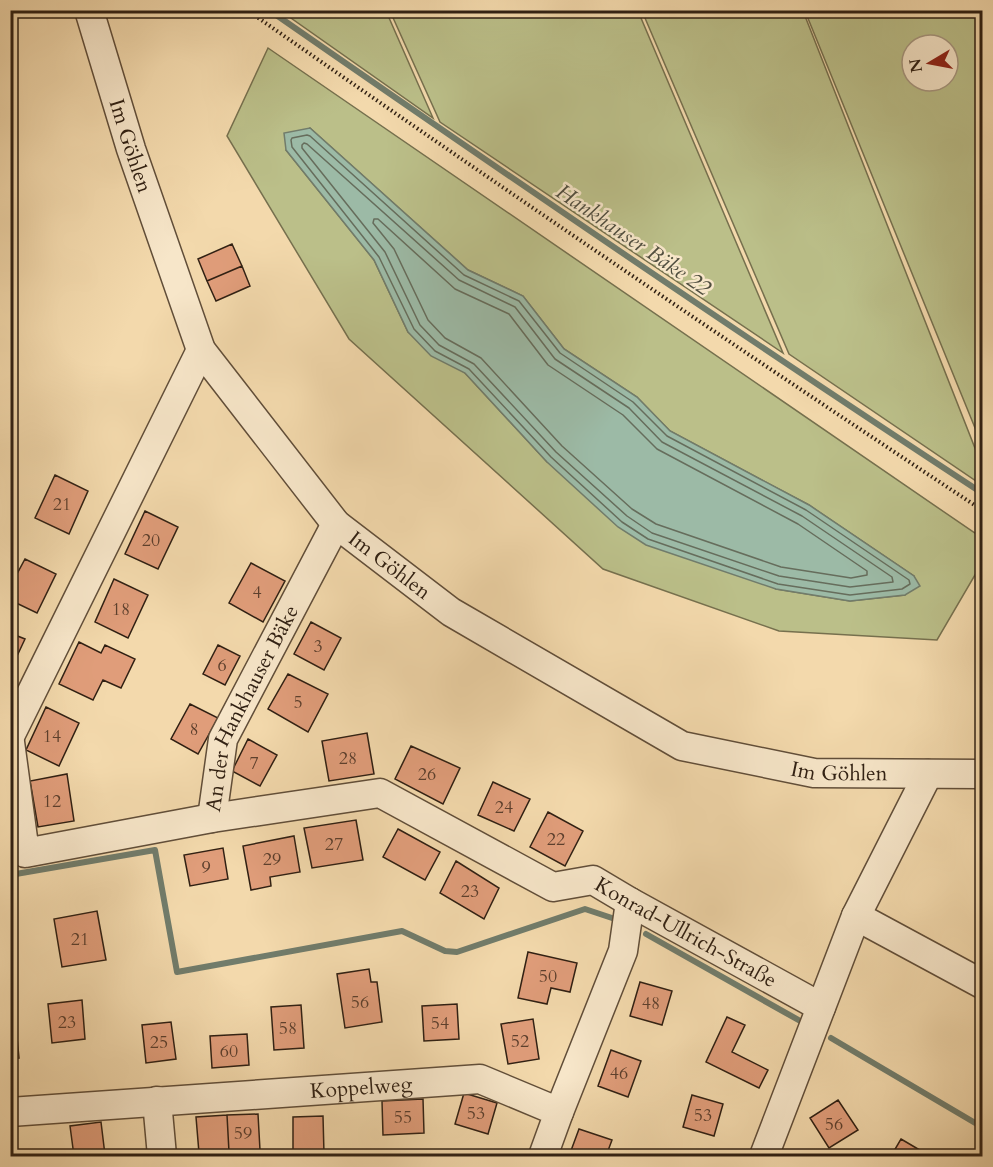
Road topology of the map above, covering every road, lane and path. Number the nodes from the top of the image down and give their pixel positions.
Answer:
1 (88, 10) edge
2 (247, 10) edge
3 (201, 350) junction
4 (982, 510) edge
5 (336, 524) junction
6 (10, 736) edge
7 (10, 742) edge
8 (928, 774) junction
9 (982, 774) edge
10 (212, 818) junction
11 (630, 902) junction
12 (856, 916) junction
13 (982, 984) edge
14 (822, 1007) junction
15 (158, 1101) junction
16 (10, 1112) edge
17 (559, 1112) junction
18 (768, 1146) edge
19 (162, 1156) edge
20 (543, 1156) edge

1 - 3 street, Im Göhlen
2 - 4 path
3 - 5 street, Im Göhlen
3 - 6 street
5 - 8 street, Im Göhlen
5 - 10 street, An der Hankhauser Bäke
7 - 10 street, An der Hankhauser Bäke
8 - 9 street, Im Göhlen
8 - 12 street
10 - 11 street, Konrad-Ullrich-Straße
11 - 14 street, Konrad-Ullrich-Straße
11 - 17 street
12 - 13 street
12 - 14 street
14 - 18 street
15 - 16 street, Koppelweg
15 - 17 street, Koppelweg
15 - 19 street
17 - 20 street

